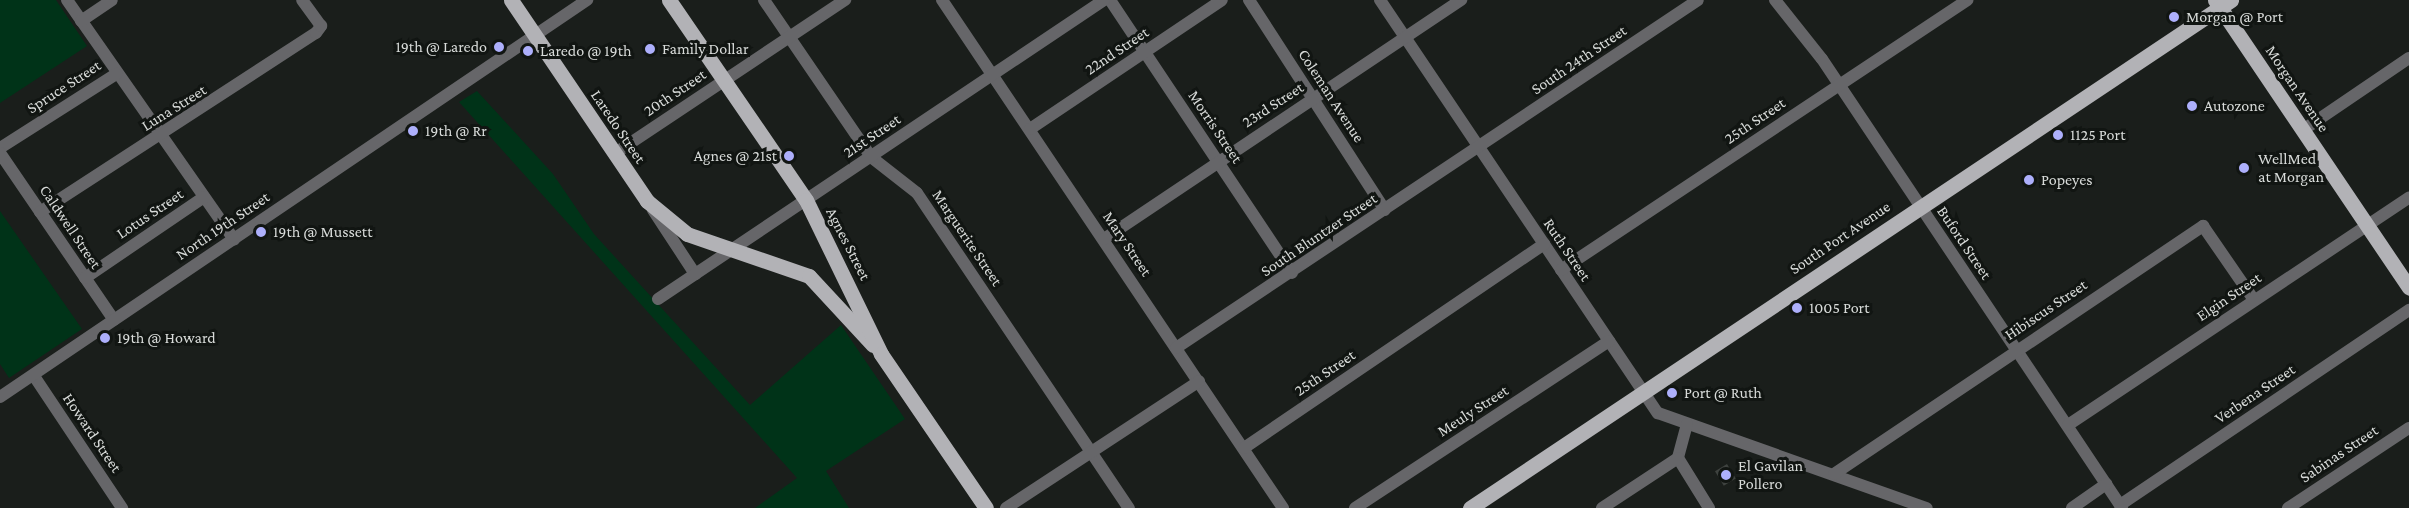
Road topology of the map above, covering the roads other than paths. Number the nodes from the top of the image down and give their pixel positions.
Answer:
1 (67, 0) edge
2 (112, 0) edge
3 (302, 0) edge
4 (511, 0) edge
5 (587, 0) edge
6 (669, 0) edge
7 (764, 0) edge
8 (845, 0) edge
9 (942, 0) edge
10 (1104, 0) edge
11 (1110, 0) edge
12 (1222, 0) edge
13 (1250, 0) edge
14 (1380, 0) edge
15 (1461, 0) edge
16 (1698, 0) edge
17 (1774, 0) edge
18 (1967, 0) edge
19 (2222, 3) edge
20 (81, 21) junction
21 (535, 36) junction
22 (1405, 37) junction
23 (790, 39) junction
24 (1145, 52) junction
25 (2409, 58) edge
26 (116, 74) junction
27 (993, 75) junction
28 (724, 80) junction
29 (1839, 85) junction
30 (1314, 99) junction
31 (1030, 129) junction
32 (2303, 130) junction
33 (160, 137) junction
34 (1479, 147) junction
35 (0, 148) edge
36 (0, 153) edge
37 (614, 154) junction
38 (870, 157) junction
39 (1218, 162) junction
40 (204, 197) junction
41 (2409, 198) edge
42 (806, 200) junction
43 (647, 201) junction
44 (1920, 206) junction
45 (1385, 210) junction
46 (40, 212) junction
47 (2367, 226) junction
48 (234, 239) junction
49 (1104, 239) junction
50 (1544, 244) junction
51 (732, 252) junction
52 (1562, 270) junction
53 (1292, 273) junction
54 (695, 274) junction
55 (85, 278) junction
56 (2409, 288) edge
57 (658, 299) dead end
58 (2254, 300) junction
59 (2409, 310) edge
60 (114, 320) junction
61 (1609, 341) junction
62 (1176, 348) junction
63 (2015, 350) junction
64 (881, 354) junction
65 (34, 376) junction
66 (1199, 381) junction
67 (1643, 393) junction
68 (0, 397) edge
69 (1687, 424) junction
70 (2068, 425) junction
71 (2409, 428) edge
72 (1244, 448) junction
73 (1091, 452) junction
74 (1678, 458) junction
75 (1834, 474) junction
76 (2106, 484) junction
77 (2121, 507) edge
78 (122, 508) edge
79 (986, 508) edge
80 (1006, 508) edge
81 (1128, 508) edge
82 (1283, 508) edge
83 (1355, 508) edge
84 (1470, 508) edge
85 (1602, 508) edge
86 (1709, 508) edge
87 (1927, 508) edge
88 (2072, 508) edge
89 (2288, 508) edge

1 - 20 street
2 - 20 street
3 - 33 street, Luna Street
4 - 21 main road, Laredo Street
5 - 21 street, North 19th Street
6 - 28 main road, Agnes Street
7 - 23 street, Marguerite Street
8 - 23 street, 20th Street
9 - 27 street, Mary Street
10 - 27 street, 21st Street
11 - 24 street, Morris Street
12 - 24 street, 22nd Street
13 - 30 street, Coleman Avenue
14 - 22 street, Ruth Street
15 - 22 street, 23rd Street
16 - 34 street, South 24th Street
17 - 29 street, Buford Street
18 - 29 street, 25th Street
19 - 32 main road, Morgan Avenue
19 - 44 main road, South Port Avenue
20 - 26 street
21 - 37 main road, Laredo Street
21 - 48 street, North 19th Street
22 - 30 street, 23rd Street
22 - 34 street, Ruth Street
23 - 28 street, 20th Street
23 - 38 street, Marguerite Street
24 - 31 street, 22nd Street
24 - 39 street, Morris Street
25 - 32 street
26 - 33 street
26 - 35 street, Spruce Street
27 - 31 street, Mary Street
27 - 38 street, 21st Street
28 - 37 street, 20th Street
28 - 42 main road, Agnes Street
29 - 44 street, Buford Street
29 - 52 street, 25th Street
30 - 39 street, 23rd Street
30 - 45 street, Coleman Avenue
31 - 49 street, Mary Street
32 - 47 main road, Morgan Avenue
33 - 40 street
33 - 46 street, Luna Street
34 - 45 street, South Bluntzer Street
34 - 50 street, Ruth Street
36 - 46 street, Caldwell Street
37 - 43 main road, Laredo Street
38 - 42 street, 21st Street
38 - 73 street, Marguerite Street
39 - 49 street, 23rd Street
39 - 53 street, Morris Street
40 - 48 street
40 - 55 street, Lotus Street
41 - 47 street, Elgin Street
42 - 51 street, 21st Street
42 - 64 main road, Agnes Street
43 - 51 main road
43 - 54 street, Laredo Street
44 - 63 street, Buford Street
44 - 67 main road, South Port Avenue
45 - 53 street, South Bluntzer Street
46 - 55 street, Caldwell Street
47 - 56 main road, Morgan Avenue
47 - 58 street, Elgin Street
48 - 60 street, North 19th Street
49 - 62 street, Mary Street
50 - 52 street, Ruth Street
50 - 72 street, 25th Street
51 - 54 street, 21st Street
51 - 64 main road
52 - 61 street, Ruth Street
53 - 62 street, South Bluntzer Street
54 - 57 street, 21st Street
55 - 60 street, Caldwell Street
58 - 63 street, Hibiscus Street
58 - 70 street, Elgin Street
59 - 77 street, Verbena Street
60 - 65 street, North 19th Street
61 - 67 street, Ruth Street
61 - 83 street, Meuly Street
62 - 66 street, Mary Street
63 - 70 street, Buford Street
63 - 75 street, Hibiscus Street
64 - 79 main road, Agnes Street
65 - 68 street, North 19th Street
65 - 78 street, Howard Street
66 - 72 street, Mary Street
66 - 73 street
67 - 69 street, Ruth Street
67 - 84 main road, South Port Avenue
69 - 74 street
69 - 75 street, Ruth Street
70 - 76 street, Buford Street
71 - 89 street, Sabinas Street
72 - 82 street, Mary Street
73 - 80 street
73 - 81 street, Marguerite Street
74 - 85 street
74 - 86 street
75 - 87 street, Ruth Street
76 - 77 street, Buford Street
76 - 88 street

